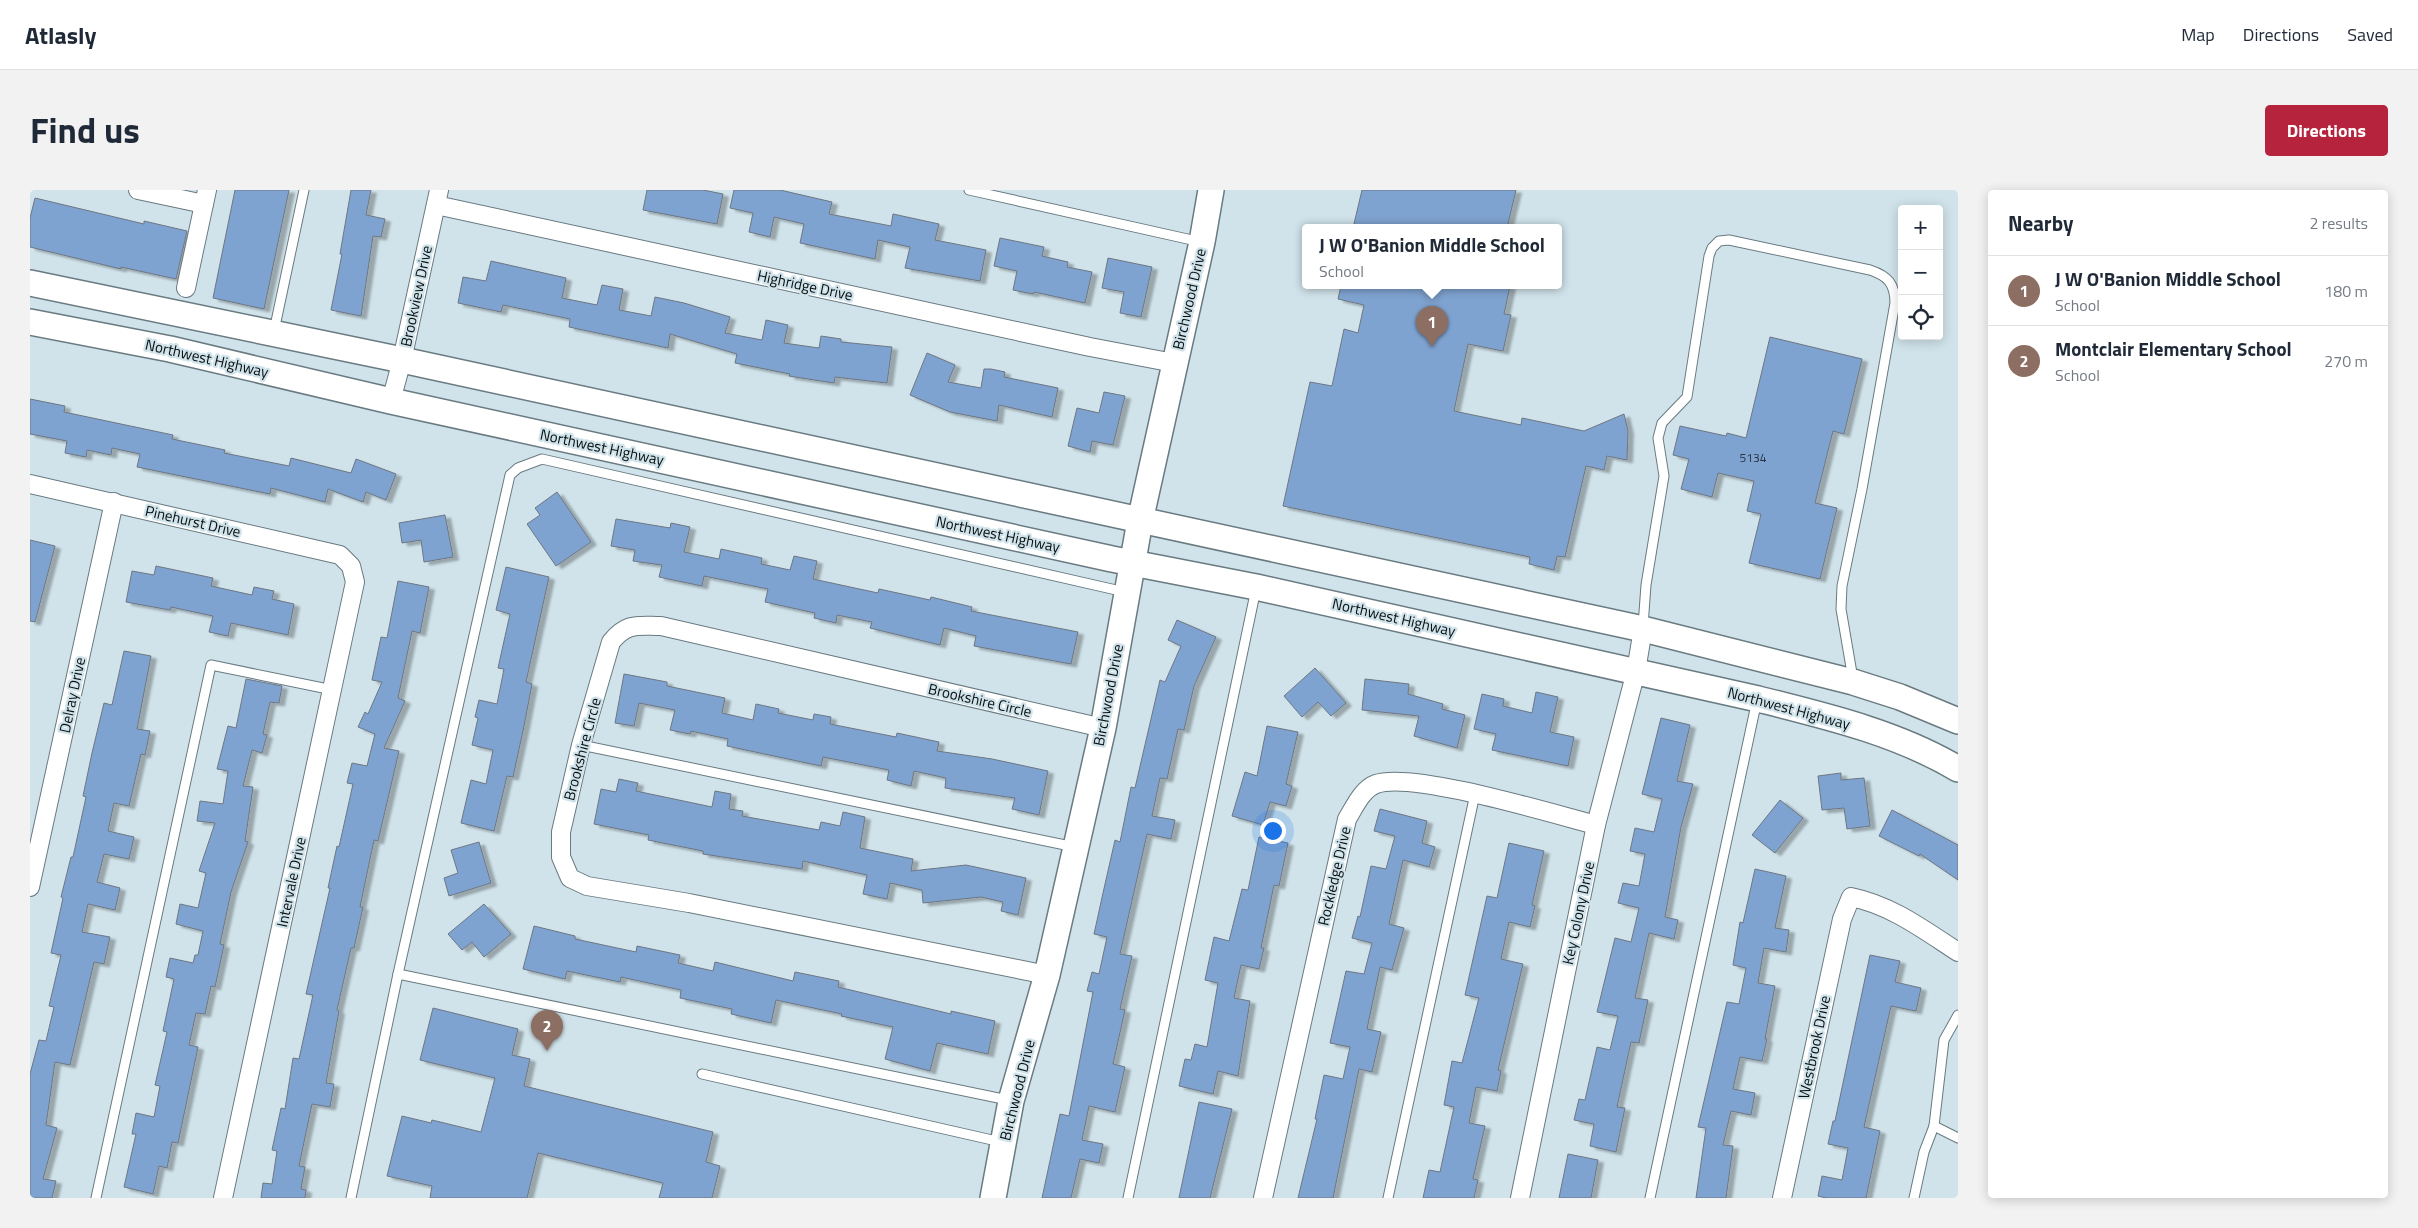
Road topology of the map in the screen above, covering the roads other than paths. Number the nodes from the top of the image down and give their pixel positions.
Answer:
1 (138, 190) edge
2 (304, 190) edge
3 (969, 190) edge
4 (1211, 190) edge
5 (205, 197) edge
6 (438, 197) edge
7 (1202, 242) junction
8 (30, 282) edge
9 (186, 288) dead end
10 (30, 322) edge
11 (274, 334) junction
12 (402, 360) junction
13 (1174, 363) junction
14 (391, 401) junction
15 (30, 484) edge
16 (114, 502) junction
17 (1140, 521) junction
18 (1133, 563) junction
19 (351, 566) joint
20 (1256, 587) junction
21 (1127, 593) junction
22 (1643, 629) junction
23 (1636, 671) junction
24 (1853, 682) junction
25 (333, 690) junction
26 (1758, 699) junction
27 (1958, 721) edge
28 (1103, 728) junction
29 (581, 745) junction
30 (1958, 769) edge
31 (1475, 794) junction
32 (1596, 825) junction
33 (1075, 848) junction
34 (30, 887) edge
35 (1958, 952) edge
36 (398, 974) junction
37 (1047, 975) junction
38 (1958, 1015) edge
39 (702, 1074) dead end
40 (1011, 1101) junction
41 (1934, 1126) junction
42 (1958, 1138) edge
43 (1004, 1142) junction
44 (96, 1198) edge
45 (223, 1198) edge
46 (351, 1198) edge
47 (993, 1198) edge
48 (1128, 1198) edge
49 (1263, 1198) edge
50 (1388, 1198) edge
51 (1520, 1198) edge
52 (1650, 1198) edge
53 (1782, 1198) edge
54 (1914, 1198) edge

1 - 5 street
2 - 11 lane
3 - 7 lane
4 - 7 main road, Birchwood Drive
5 - 9 street
6 - 12 street, Brookview Drive
6 - 13 street, Highridge Drive
7 - 13 main road, Birchwood Drive
8 - 11 main road
10 - 14 main road, Northwest Highway
11 - 12 main road
12 - 14 street, Brookview Drive
12 - 17 main road
13 - 17 main road, Birchwood Drive
14 - 18 main road, Northwest Highway
15 - 16 street, Pinehurst Drive
16 - 19 street, Pinehurst Drive
16 - 34 street, Delray Drive
17 - 18 main road, Birchwood Drive
17 - 22 main road
18 - 20 main road, Northwest Highway
18 - 21 main road, Birchwood Drive
19 - 25 street, Intervale Drive
20 - 23 main road, Northwest Highway
20 - 48 lane
21 - 28 main road, Birchwood Drive
21 - 36 lane
22 - 23 street, Key Colony Drive
22 - 24 main road
22 - 24 lane
23 - 26 main road, Northwest Highway
23 - 32 street, Key Colony Drive
24 - 27 main road
25 - 44 lane
25 - 45 street, Intervale Drive
26 - 30 main road, Northwest Highway
26 - 52 lane
28 - 29 street, Brookshire Circle
28 - 33 main road, Birchwood Drive
29 - 33 lane
29 - 37 street, Brookshire Circle
31 - 32 street, Rockledge Drive
31 - 49 street, Rockledge Drive
31 - 50 lane
32 - 51 street, Key Colony Drive
33 - 37 main road, Birchwood Drive
35 - 53 street, Westbrook Drive
36 - 40 lane
36 - 46 lane
37 - 40 main road, Birchwood Drive
38 - 41 lane
39 - 43 lane
40 - 43 main road, Birchwood Drive
41 - 42 lane
41 - 54 lane
43 - 47 main road, Birchwood Drive

